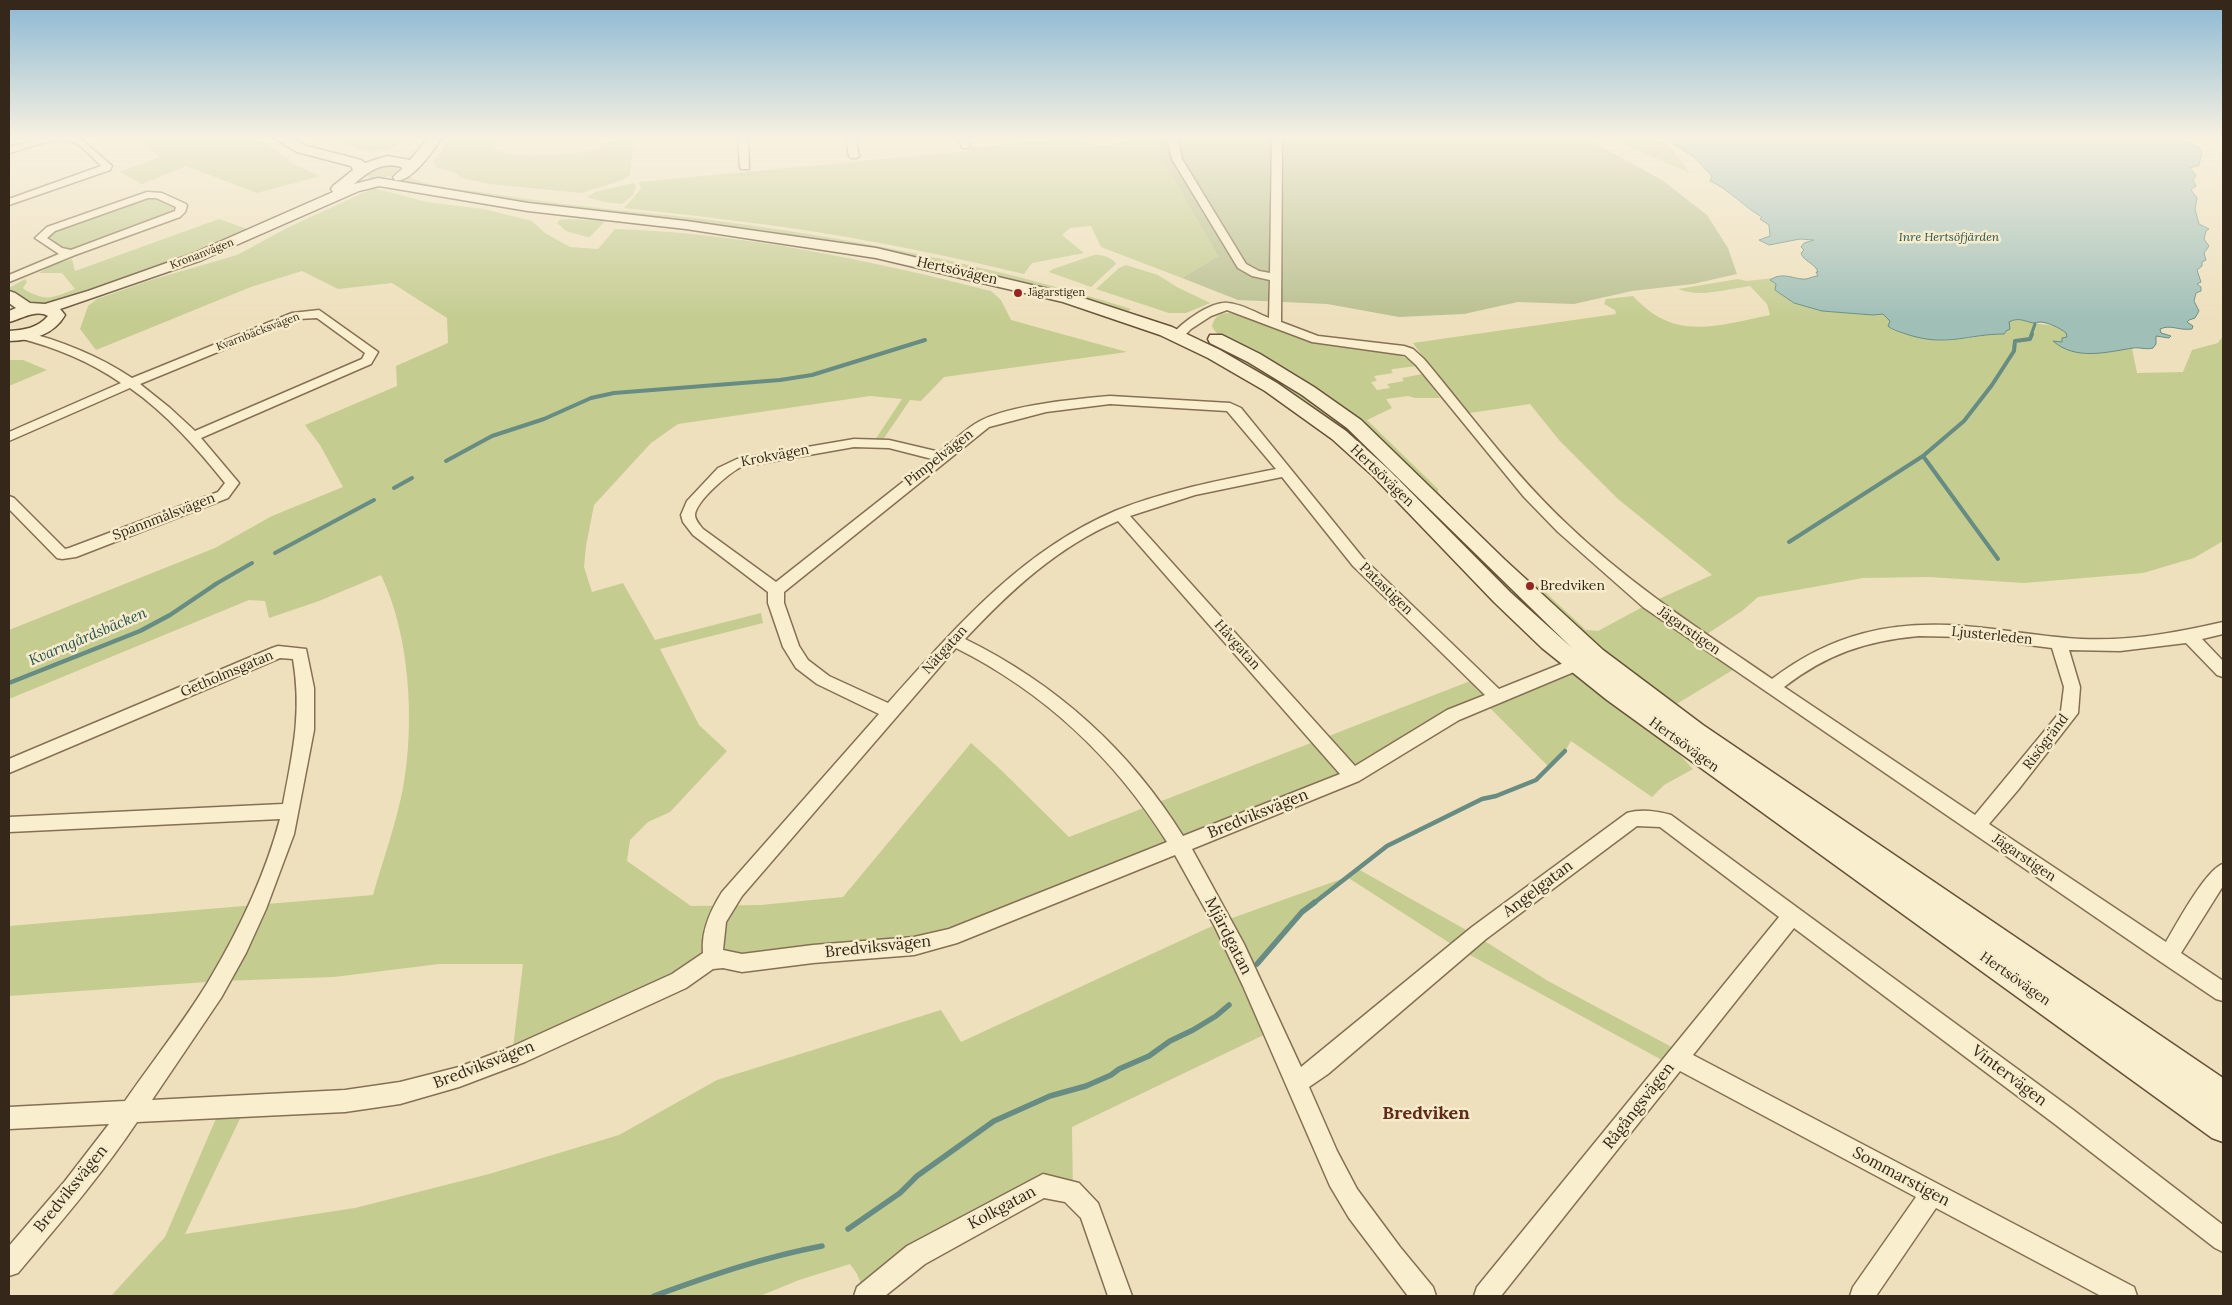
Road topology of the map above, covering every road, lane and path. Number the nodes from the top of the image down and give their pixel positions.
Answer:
1 (137, 198) edge
2 (164, 198) edge
3 (322, 198) edge
4 (331, 198) edge
5 (473, 198) edge
6 (545, 198) edge
7 (1201, 198) edge
8 (1276, 198) edge
9 (308, 208) junction
10 (71, 252) junction
11 (1275, 277) junction
12 (9, 279) edge
13 (9, 296) edge
14 (48, 314) junction
15 (9, 317) edge
16 (1274, 325) junction
17 (1182, 331) junction
18 (13, 336) edge
19 (57, 343) junction
20 (129, 384) junction
21 (9, 437) edge
22 (193, 437) junction
23 (942, 456) junction
24 (1285, 472) junction
25 (9, 501) edge
26 (1120, 514) junction
27 (776, 590) junction
28 (2223, 628) edge
29 (2191, 638) junction
30 (954, 640) junction
31 (2059, 643) junction
32 (1587, 660) junction
33 (2223, 671) edge
34 (1772, 688) junction
35 (1497, 697) junction
36 (891, 712) junction
37 (9, 766) edge
38 (1353, 776) junction
39 (291, 811) junction
40 (9, 824) edge
41 (1976, 826) junction
42 (1179, 846) junction
43 (2223, 872) edge
44 (1792, 915) junction
45 (2168, 956) junction
46 (714, 959) junction
47 (2223, 992) edge
48 (1677, 1058) junction
49 (1296, 1083) junction
50 (2223, 1096) edge
51 (131, 1112) junction
52 (9, 1118) edge
53 (2223, 1127) edge
54 (1932, 1194) junction
55 (2223, 1240) edge
56 (9, 1264) edge
57 (866, 1296) edge
58 (1120, 1296) edge
59 (1424, 1296) edge
60 (1486, 1296) edge
61 (1862, 1296) edge
62 (2125, 1296) edge

1 - 10 street
2 - 10 street
3 - 9 main road, Kronanvägen
4 - 9 main road, Kronanvägen
5 - 17 main road, Hertsövägen
6 - 17 main road, Hertsövägen
7 - 11 street
8 - 11 street
9 - 14 main road, Kronanvägen
10 - 12 street
11 - 16 street
13 - 14 main road
14 - 15 main road
14 - 18 main road
14 - 19 street
16 - 17 street, Jägarstigen
16 - 34 street, Jägarstigen
17 - 32 main road, Hertsövägen
18 - 19 street, Spannmålsvägen
19 - 20 street, Spannmålsvägen
20 - 21 street, Kvarnbäcksvägen
20 - 22 street, Spannmålsvägen
20 - 22 street, Kvarnbäcksvägen
22 - 25 street, Spannmålsvägen
23 - 24 street, Pimpelvägen
23 - 27 street, Pimpelvägen
23 - 27 street, Krokvägen
24 - 26 street, Nätgatan
24 - 35 street, Patastigen
26 - 30 street, Nätgatan
26 - 38 street, Håvgatan
27 - 36 street
28 - 29 street, Ljusterleden
29 - 31 street, Ljusterleden
29 - 33 street
30 - 36 street, Nätgatan
30 - 42 street, Mjärdgatan
31 - 34 street, Ljusterleden
31 - 41 street, Risögränd
32 - 35 street, Bredviksvägen
32 - 50 main road, Hertsövägen
32 - 53 main road, Hertsövägen
34 - 41 street, Jägarstigen
35 - 38 street, Bredviksvägen
36 - 46 street, Nätgatan
37 - 39 street, Getholmsgatan
38 - 42 street, Bredviksvägen
39 - 40 street
39 - 51 street, Getholmsgatan
41 - 45 street, Jägarstigen
42 - 46 street, Bredviksvägen
42 - 49 street, Mjärdgatan
43 - 45 street
44 - 48 street, Rågångsvägen
44 - 49 street, Angelgatan
44 - 55 street, Vintervägen
45 - 47 street, Jägarstigen
46 - 51 street, Bredviksvägen
48 - 54 street, Sommarstigen
48 - 60 street, Rågångsvägen
49 - 59 street, Mjärdgatan
51 - 52 street, Bredviksvägen
51 - 56 street, Bredviksvägen
54 - 61 street
54 - 62 street, Sommarstigen
57 - 58 street, Kolkgatan

